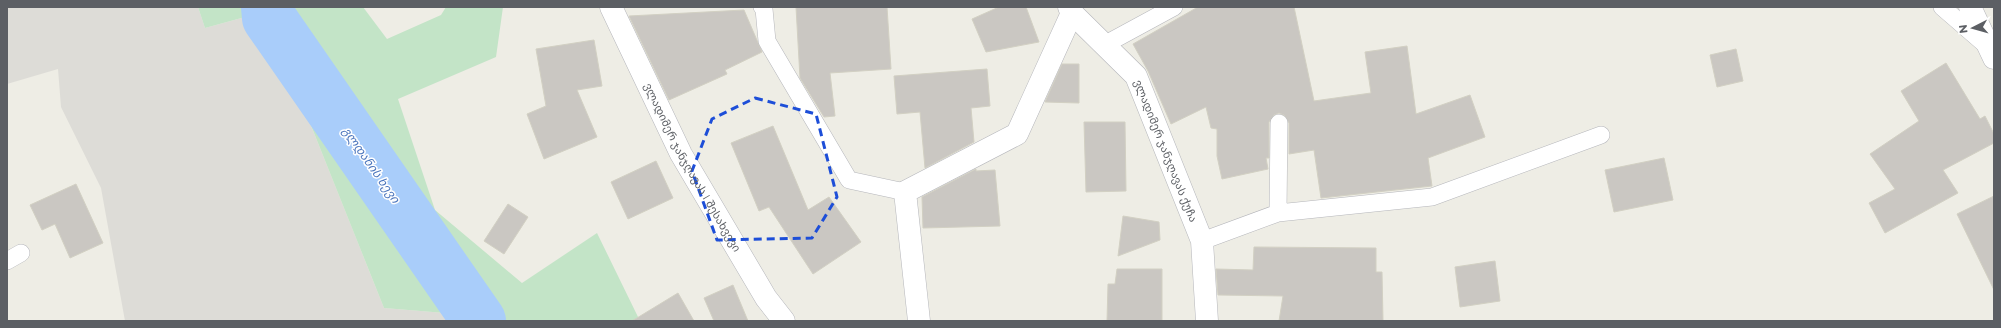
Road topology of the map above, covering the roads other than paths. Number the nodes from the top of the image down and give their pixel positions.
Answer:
1 (611, 7) edge
2 (762, 7) edge
3 (1174, 7) edge
4 (1942, 7) edge
5 (1970, 7) edge
6 (1071, 10) edge
7 (1104, 44) junction
8 (1990, 52) edge
9 (1279, 123) dead end
10 (1601, 135) dead end
11 (905, 192) junction
12 (1278, 213) junction
13 (1202, 241) junction
14 (784, 321) edge
15 (919, 321) edge
16 (1207, 321) edge

1 - 14 street, ვლადიმერ ჯანჯღავას I შესახვევი
2 - 11 lane
3 - 7 lane
4 - 8 lane
5 - 8 street
6 - 7 street, ვლადიმერ ჯანჯღავას ქუჩა
6 - 11 street
7 - 13 street, ვლადიმერ ჯანჯღავას ქუჩა
9 - 12 lane
10 - 12 lane
11 - 15 street
12 - 13 lane
13 - 16 street, ვლადიმერ ჯანჯღავას ქუჩა

